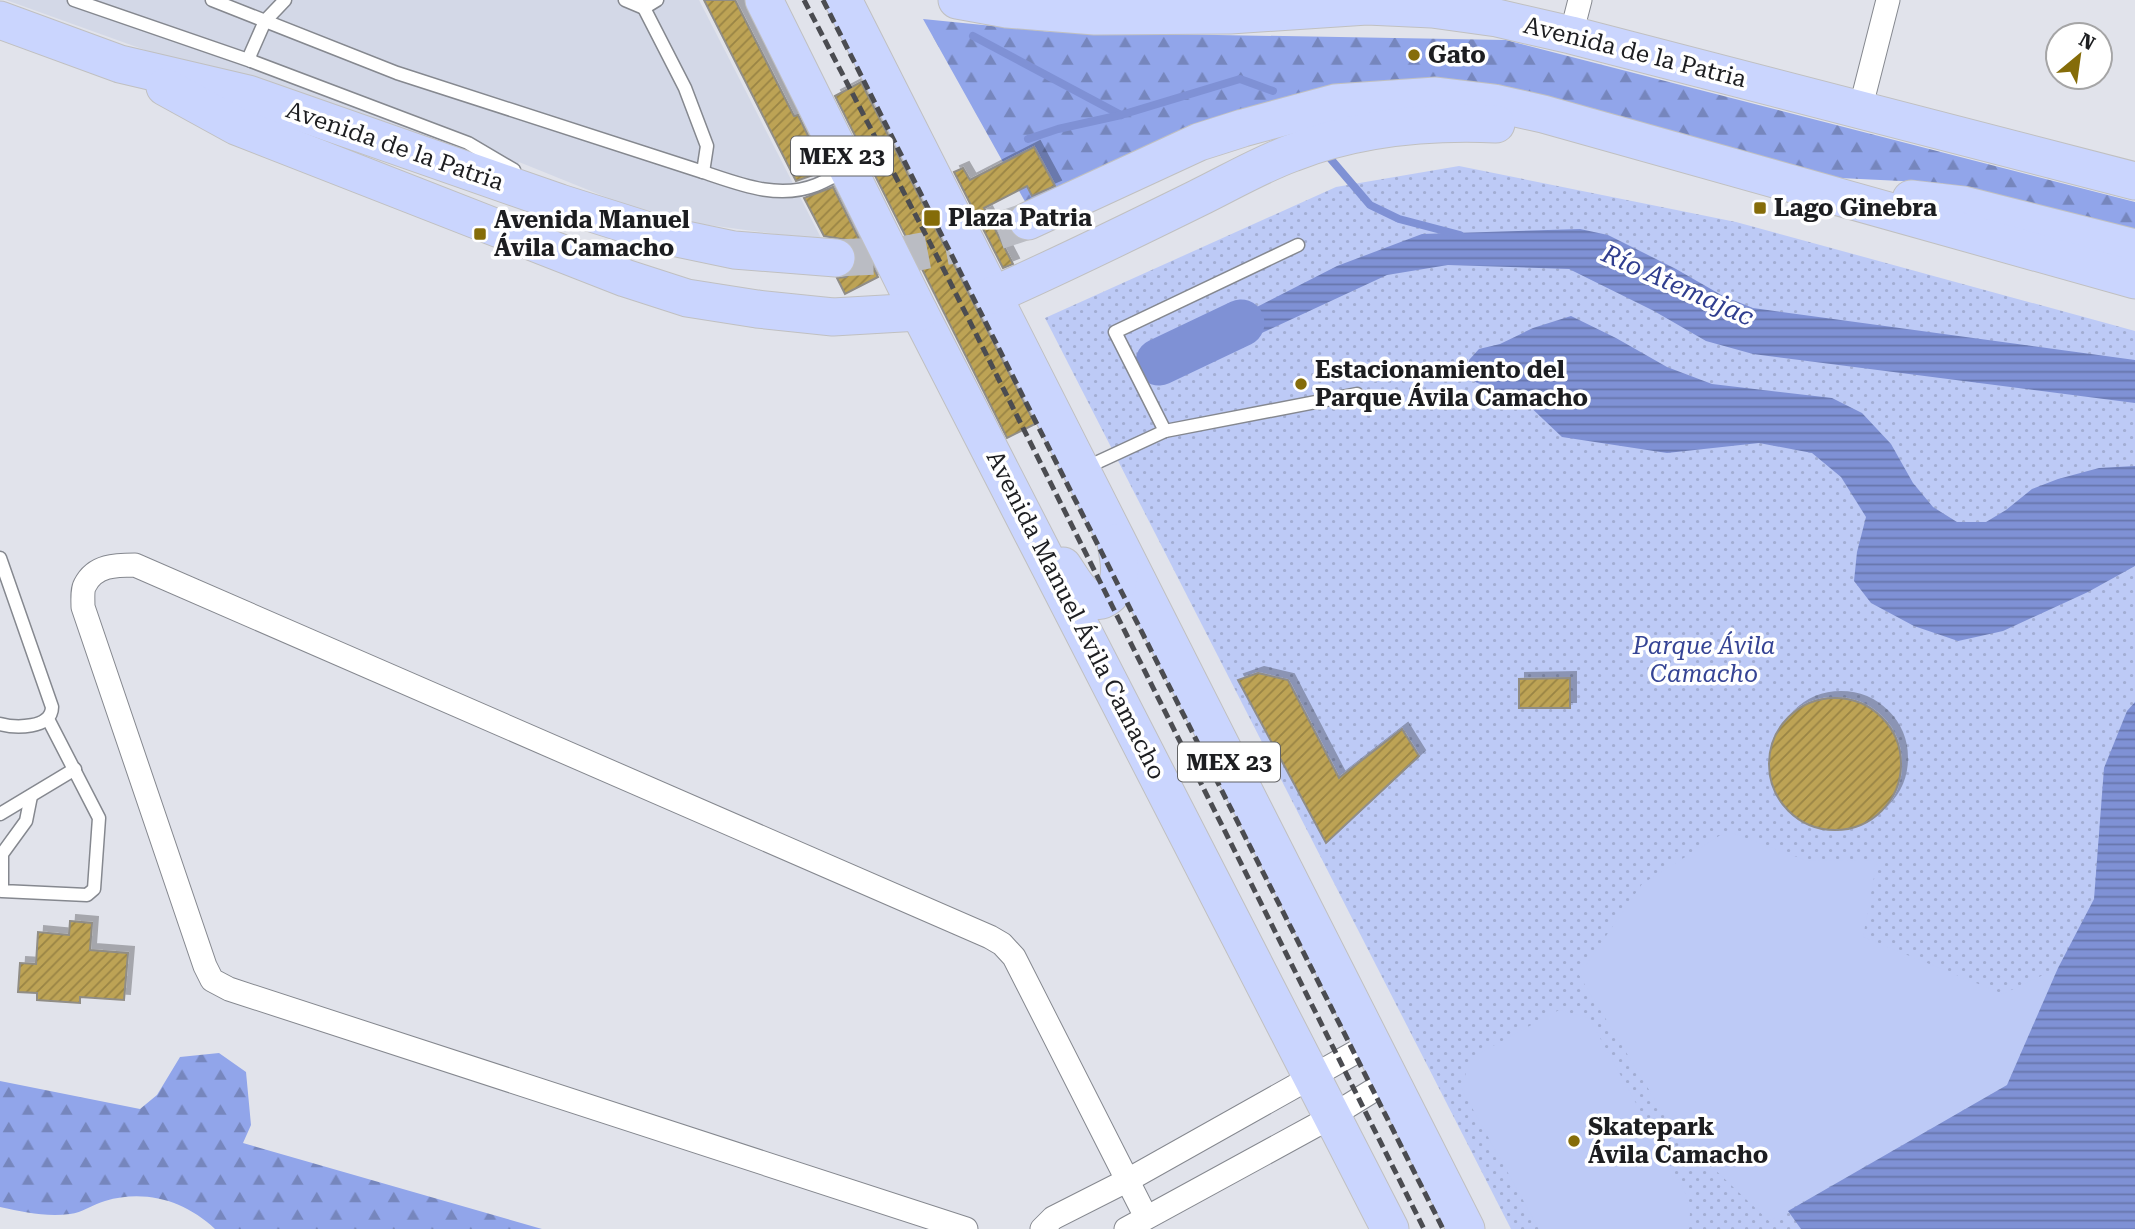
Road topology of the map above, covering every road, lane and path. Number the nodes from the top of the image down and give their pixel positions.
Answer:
1 (74, 0) edge
2 (212, 0) edge
3 (285, 0) edge
4 (625, 0) edge
5 (657, 0) edge
6 (764, 0) edge
7 (843, 0) edge
8 (957, 0) edge
9 (1493, 0) edge
10 (1580, 0) edge
11 (1888, 0) edge
12 (641, 4) edge
13 (1150, 8) edge
14 (0, 20) edge
15 (265, 21) junction
16 (1571, 35) junction
17 (251, 61) junction
18 (120, 64) junction
19 (1860, 110) junction
20 (1591, 128) junction
21 (848, 168) junction
22 (703, 172) junction
23 (2135, 181) edge
24 (1792, 185) junction
25 (581, 210) junction
26 (1028, 221) tunnel mouth
27 (1298, 245) dead end
28 (2135, 248) edge
29 (836, 258) tunnel mouth
30 (2135, 279) edge
31 (994, 295) junction
32 (919, 312) junction
33 (1357, 394) dead end
34 (1165, 430) junction
35 (1082, 470) junction
36 (1004, 477) junction
37 (1113, 532) junction
38 (0, 558) edge
39 (48, 719) junction
40 (0, 724) edge
41 (75, 769) junction
42 (31, 796) junction
43 (0, 814) edge
44 (1, 891) edge
45 (1372, 1043) junction
46 (1312, 1075) junction
47 (1390, 1080) junction
48 (1333, 1116) junction
49 (1128, 1180) junction
50 (1146, 1217) junction
51 (966, 1229) edge
52 (1042, 1229) edge
53 (1126, 1229) edge
54 (1390, 1229) edge
55 (1465, 1229) edge

1 - 17 lane
2 - 15 lane
3 - 15 lane
4 - 12 lane
5 - 12 lane
6 - 21 main road, Avenida Manuel Ávila Camacho / MEX 23
7 - 31 main road, MEX 23
8 - 13 main road, Avenida de la Patria
9 - 16 main road
10 - 16 street
11 - 19 street
12 - 22 lane
13 - 16 main road, Avenida de la Patria
14 - 18 main road, Avenida de la Patria
15 - 17 lane
15 - 22 lane
16 - 19 main road, Avenida de la Patria
17 - 25 lane
18 - 25 main road, Avenida de la Patria
18 - 32 main road
19 - 23 main road, Avenida de la Patria
20 - 24 main road
20 - 26 main road
20 - 31 main road
21 - 22 lane
21 - 32 main road, Avenida Manuel Ávila Camacho / MEX 23
24 - 28 main road
24 - 30 main road
25 - 29 main road, Avenida de la Patria
27 - 34 lane
31 - 35 main road, MEX 23
32 - 36 main road, Avenida Manuel Ávila Camacho / MEX 23
33 - 34 lane
34 - 35 lane
35 - 37 main road, MEX 23
36 - 37 main road
36 - 46 main road, Avenida Manuel Ávila Camacho / MEX 23
37 - 45 main road, MEX 23
38 - 39 lane
39 - 40 lane
39 - 41 lane
41 - 42 lane
41 - 44 lane
42 - 43 lane
42 - 44 lane
45 - 46 street
45 - 47 main road, MEX 23
46 - 48 main road, Avenida Manuel Ávila Camacho / MEX 23
46 - 49 street
47 - 48 street
47 - 55 main road, MEX 23
48 - 50 street
48 - 54 main road, Avenida Manuel Ávila Camacho / MEX 23
49 - 50 street
49 - 51 street
49 - 52 street
50 - 53 street

